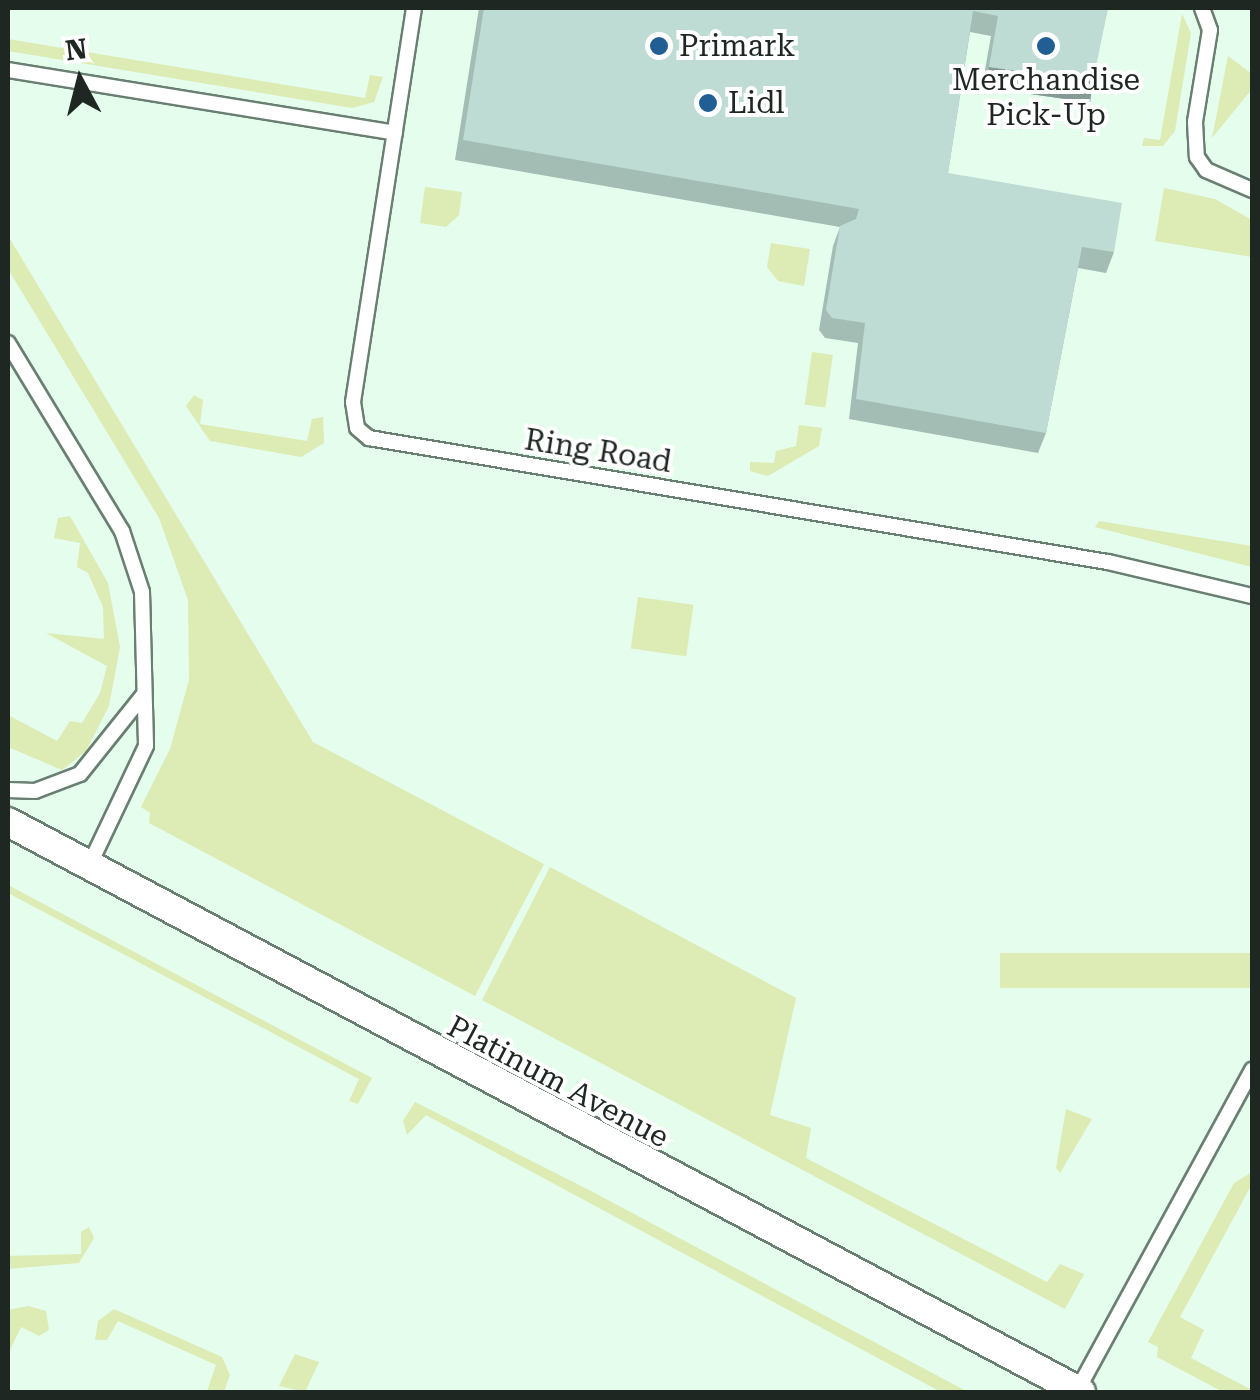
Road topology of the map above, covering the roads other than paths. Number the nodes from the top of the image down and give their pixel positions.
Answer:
1 (414, 8) edge
2 (1202, 8) edge
3 (8, 70) edge
4 (395, 133) junction
5 (1252, 190) edge
6 (8, 343) edge
7 (1252, 596) edge
8 (144, 694) junction
9 (8, 790) edge
10 (8, 822) edge
11 (90, 864) junction
12 (1252, 1070) edge
13 (1079, 1392) edge

1 - 4 lane, Ring Road
2 - 5 lane
3 - 4 lane
4 - 7 lane, Ring Road
6 - 8 lane
8 - 9 lane
8 - 11 lane
10 - 11 street, Platinum Avenue
11 - 13 street, Platinum Avenue
12 - 13 lane

